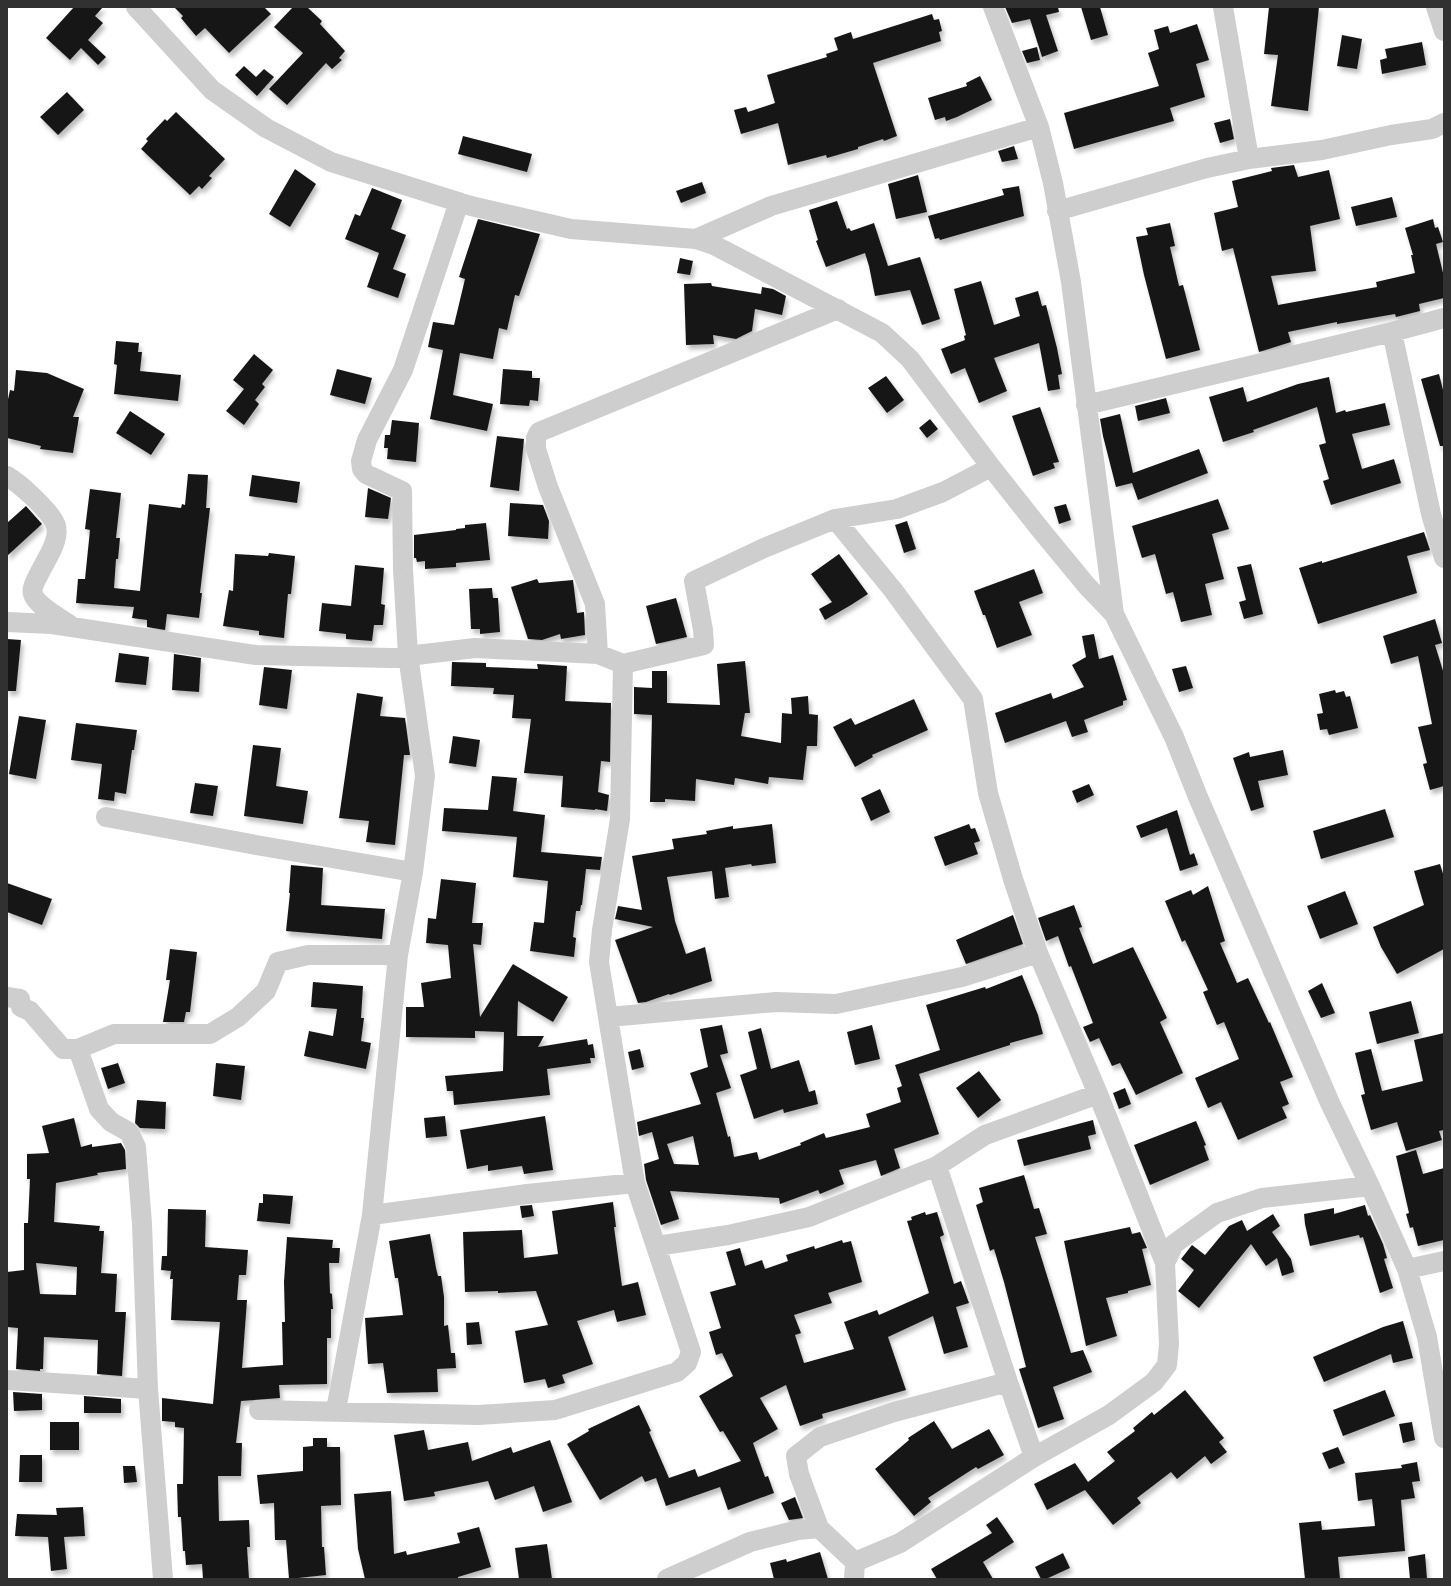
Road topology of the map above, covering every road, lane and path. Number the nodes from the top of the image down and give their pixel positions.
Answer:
1 (136, 7) edge
2 (993, 7) edge
3 (1223, 7) edge
4 (1436, 7) edge
5 (1444, 30) edge
6 (1444, 123) edge
7 (1039, 127) junction
8 (1249, 159) junction
9 (459, 202) junction
10 (1057, 211) junction
11 (696, 239) junction
12 (838, 309) junction
13 (1444, 318) edge
14 (1392, 332) junction
15 (1086, 405) junction
16 (991, 467) junction
17 (7, 476) edge
18 (835, 519) junction
19 (1444, 558) edge
20 (1114, 614) junction
21 (7, 622) edge
22 (73, 628) junction
23 (598, 654) junction
24 (408, 655) junction
25 (623, 664) junction
26 (106, 817) dead end
27 (413, 872) junction
28 (1038, 953) junction
29 (398, 955) junction
30 (7, 997) edge
31 (609, 1017) junction
32 (78, 1049) junction
33 (1098, 1094) junction
34 (937, 1166) junction
35 (635, 1183) junction
36 (1370, 1186) junction
37 (372, 1216) junction
38 (657, 1246) junction
39 (1444, 1261) edge
40 (1165, 1263) junction
41 (1407, 1269) junction
42 (7, 1380) edge
43 (1008, 1382) junction
44 (148, 1389) junction
45 (259, 1410) dead end
46 (336, 1410) junction
47 (1444, 1438) edge
48 (1034, 1456) junction
49 (819, 1528) junction
50 (854, 1571) edge
51 (163, 1579) edge
52 (669, 1579) edge

1 - 9 street
2 - 7 street
3 - 8 street
4 - 5 street
6 - 8 street
7 - 10 street
7 - 11 street
8 - 10 street
9 - 11 street
9 - 24 street
10 - 15 street
11 - 12 street
12 - 16 street
12 - 23 street
13 - 14 street
14 - 15 street
14 - 19 street
15 - 20 street
16 - 18 street
16 - 20 street
17 - 22 street
18 - 25 street
18 - 28 street
20 - 36 street
21 - 22 street
22 - 24 street
23 - 24 street
23 - 25 street
24 - 27 street
25 - 31 street
26 - 27 street
27 - 29 street
28 - 31 street
28 - 33 street
29 - 32 street
29 - 37 street
30 - 32 street
31 - 35 street
32 - 44 street
33 - 34 street
33 - 40 street
34 - 38 street
34 - 43 street
35 - 37 street
35 - 38 street
36 - 40 street
36 - 41 street
37 - 46 street
38 - 46 street
39 - 41 street
40 - 48 street
41 - 47 street
42 - 44 street
43 - 48 street
43 - 49 street
44 - 51 street
45 - 46 street
48 - 50 street
49 - 50 street
49 - 52 street

